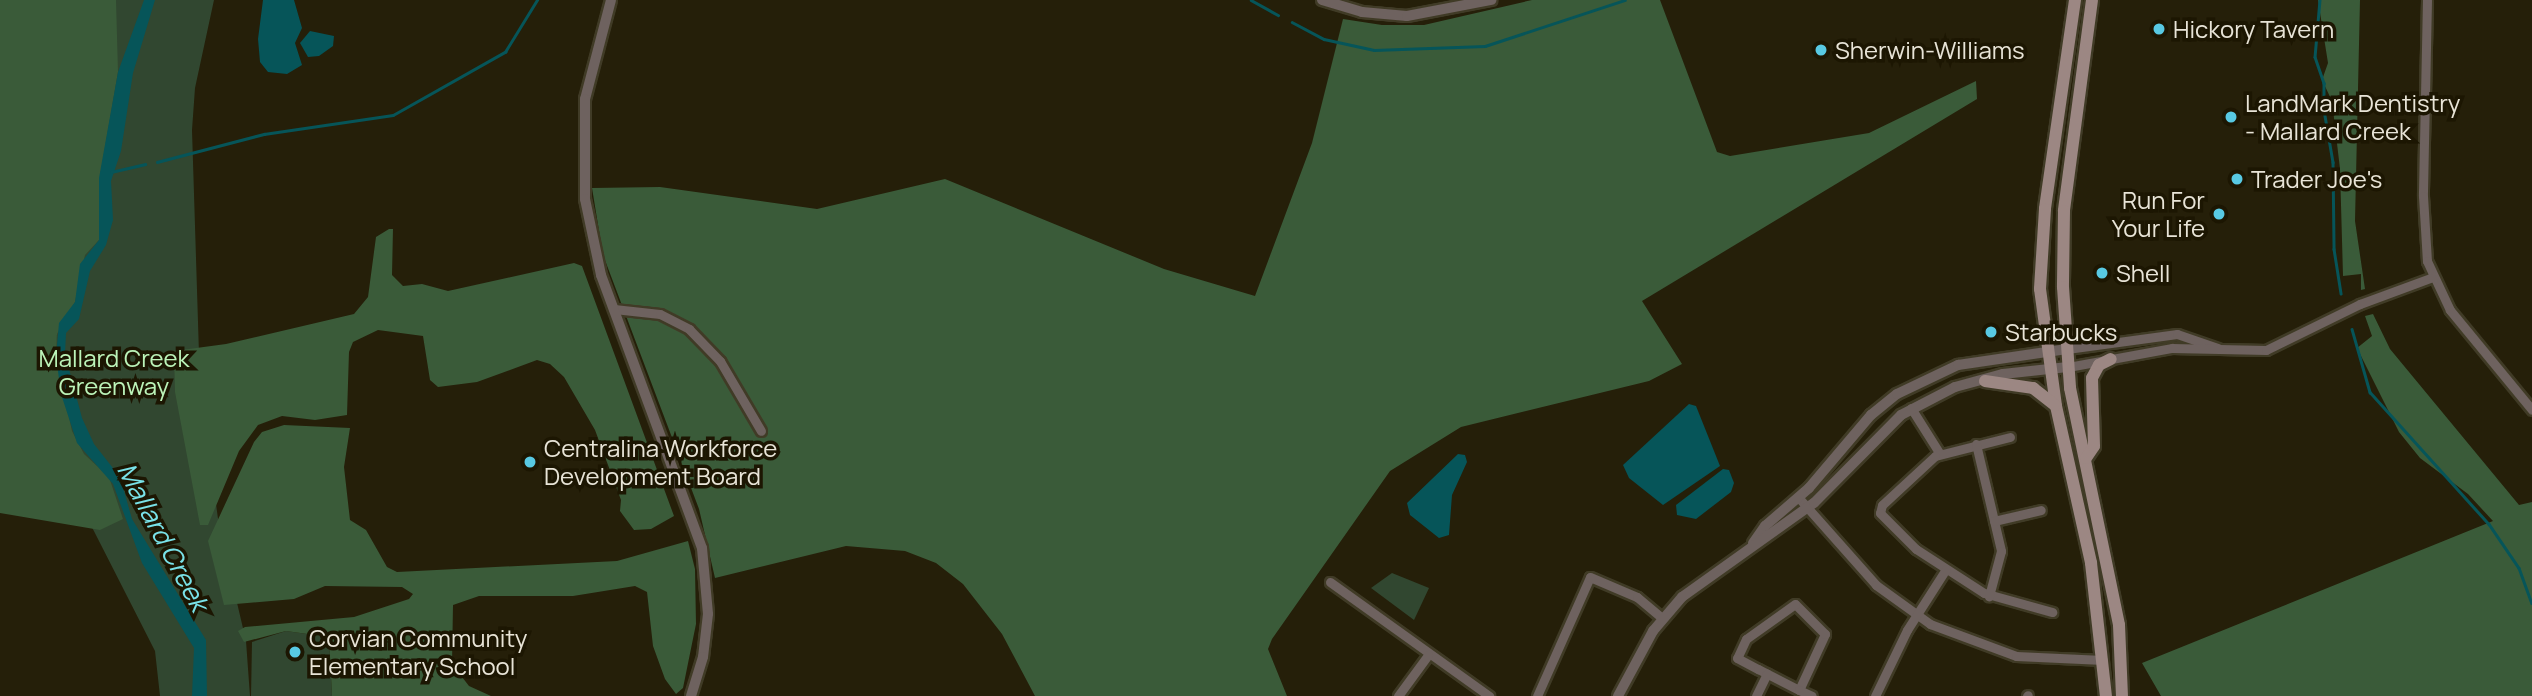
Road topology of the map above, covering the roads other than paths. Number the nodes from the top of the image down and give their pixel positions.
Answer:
1 (611, 0) edge
2 (1322, 0) edge
3 (1491, 0) edge
4 (2076, 0) edge
5 (2092, 0) edge
6 (2427, 0) edge
7 (2432, 278) junction
8 (614, 309) junction
9 (2067, 349) junction
10 (2220, 349) junction
11 (2047, 352) junction
12 (2111, 359) junction
13 (2068, 366) junction
14 (2049, 368) junction
15 (1985, 381) junction
16 (2056, 406) junction
17 (1911, 408) junction
18 (2532, 411) edge
19 (761, 431) dead end
20 (2010, 437) dead end
21 (1976, 444) junction
22 (1940, 454) junction
23 (2086, 458) junction
24 (1798, 497) junction
25 (1807, 509) junction
26 (2041, 510) dead end
27 (1994, 521) junction
28 (1753, 542) junction
29 (1946, 569) junction
30 (1330, 582) dead end
31 (1989, 596) junction
32 (2052, 612) dead end
33 (1916, 616) junction
34 (1662, 618) junction
35 (1427, 655) junction
36 (2103, 660) junction
37 (1632, 672) junction
38 (1767, 673) junction
39 (1799, 690) junction
40 (691, 696) edge
41 (1398, 696) edge
42 (1489, 696) edge
43 (1537, 696) edge
44 (1618, 696) edge
45 (1628, 696) edge
46 (1756, 696) edge
47 (1812, 696) edge
48 (1875, 696) edge
49 (2106, 696) edge
50 (2122, 696) edge

1 - 8 street
2 - 3 street
4 - 11 main road
5 - 9 main road
6 - 7 street
7 - 10 street
7 - 18 street
8 - 19 street
8 - 40 street
9 - 10 street
9 - 11 street
9 - 13 main road
10 - 12 street
11 - 14 main road
11 - 24 street
12 - 13 street
12 - 23 main road
13 - 14 street
13 - 23 main road
14 - 15 street
14 - 16 main road
15 - 16 main road
15 - 17 street
16 - 36 main road
17 - 22 street
17 - 25 street
20 - 21 street
21 - 22 street
21 - 27 street
22 - 29 street
23 - 50 main road
24 - 25 street
24 - 28 street
25 - 28 street
25 - 33 street
26 - 27 street
27 - 31 street
28 - 34 street
29 - 31 street
29 - 33 street
30 - 35 street
31 - 32 street
33 - 36 street
33 - 48 street
34 - 37 street
34 - 43 street
35 - 41 street
35 - 42 street
36 - 49 main road
37 - 44 street
37 - 45 street
38 - 39 street
38 - 39 street
38 - 46 street
39 - 47 street

